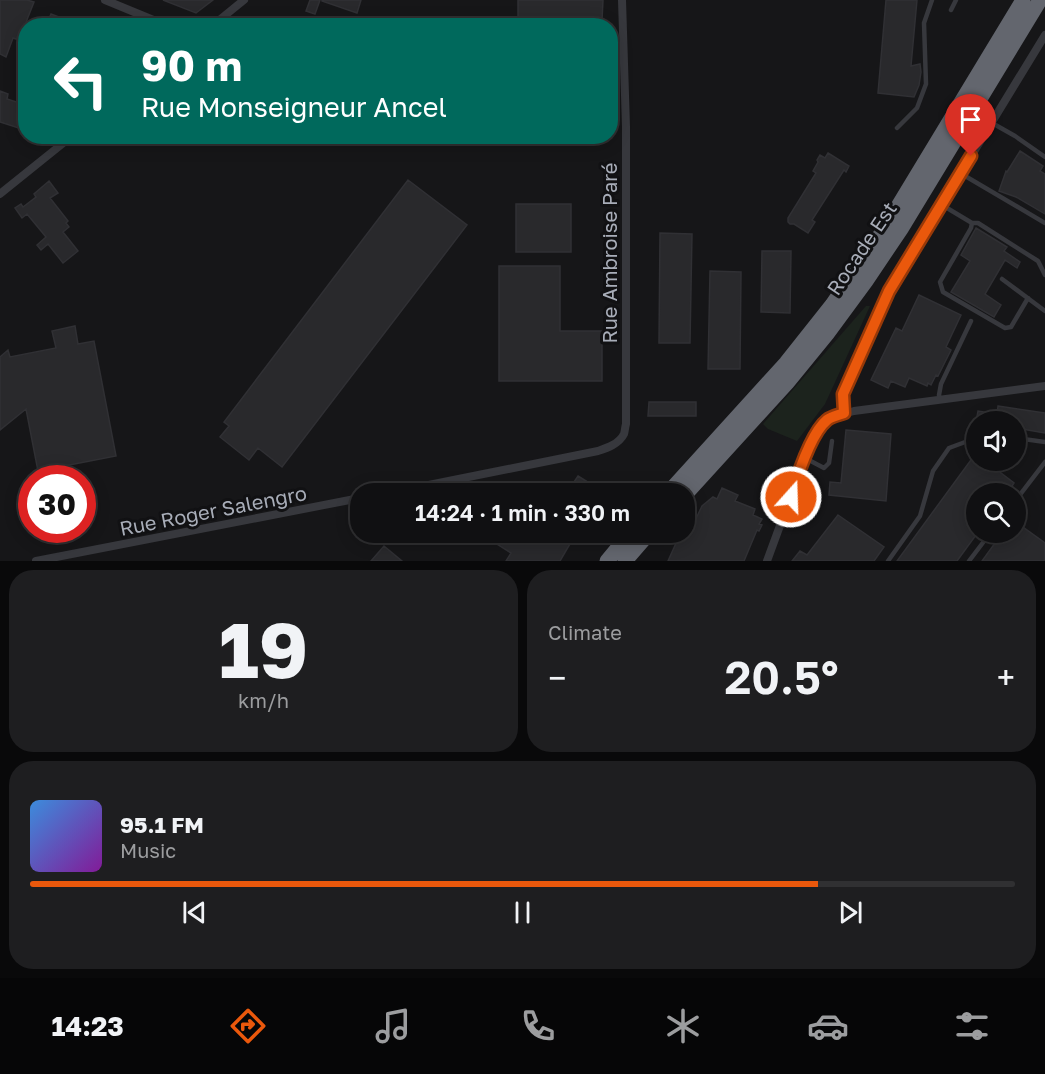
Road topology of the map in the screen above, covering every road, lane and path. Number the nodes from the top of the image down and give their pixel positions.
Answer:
1 (105, 0) edge
2 (244, 0) edge
3 (622, 0) edge
4 (932, 0) edge
5 (956, 0) edge
6 (1023, 0) edge
7 (1040, 0) edge
8 (951, 10) dead end
9 (149, 18) edge
10 (222, 18) edge
11 (1045, 35) edge
12 (991, 123) junction
13 (897, 128) dead end
14 (62, 144) edge
15 (1045, 157) edge
16 (960, 173) junction
17 (0, 194) edge
18 (942, 205) junction
19 (972, 223) junction
20 (1045, 223) edge
21 (1045, 276) edge
22 (1002, 279) dead end
23 (1028, 298) junction
24 (1045, 311) edge
25 (971, 321) dead end
26 (1045, 386) edge
27 (940, 400) junction
28 (844, 413) junction
29 (1026, 439) edge
30 (832, 441) dead end
31 (966, 442) edge
32 (1045, 442) edge
33 (805, 458) junction
34 (1045, 462) edge
35 (439, 483) edge
36 (677, 483) edge
37 (695, 484) edge
38 (1026, 487) edge
39 (350, 500) edge
40 (622, 543) edge
41 (641, 543) edge
42 (983, 543) edge
43 (36, 561) edge
44 (607, 561) edge
45 (625, 561) edge
46 (767, 561) edge
47 (888, 561) edge
48 (969, 561) edge

1 - 9 street
2 - 10 street
3 - 35 street, Rue Ambroise Paré
4 - 13 lane
5 - 8 lane
6 - 36 highway, Rocade Est
7 - 37 highway, Rocade Est
11 - 12 street
12 - 15 lane
12 - 16 street
14 - 17 street
16 - 18 street
16 - 20 lane
18 - 19 lane
18 - 28 street
19 - 21 lane
19 - 23 lane
22 - 23 lane
23 - 24 lane
25 - 27 lane
26 - 27 street
27 - 28 street
28 - 33 street
29 - 32 lane
30 - 33 lane
31 - 47 lane
33 - 46 street
34 - 38 lane
39 - 43 street, Rue Roger Salengro
40 - 44 highway
41 - 45 highway
42 - 48 lane

